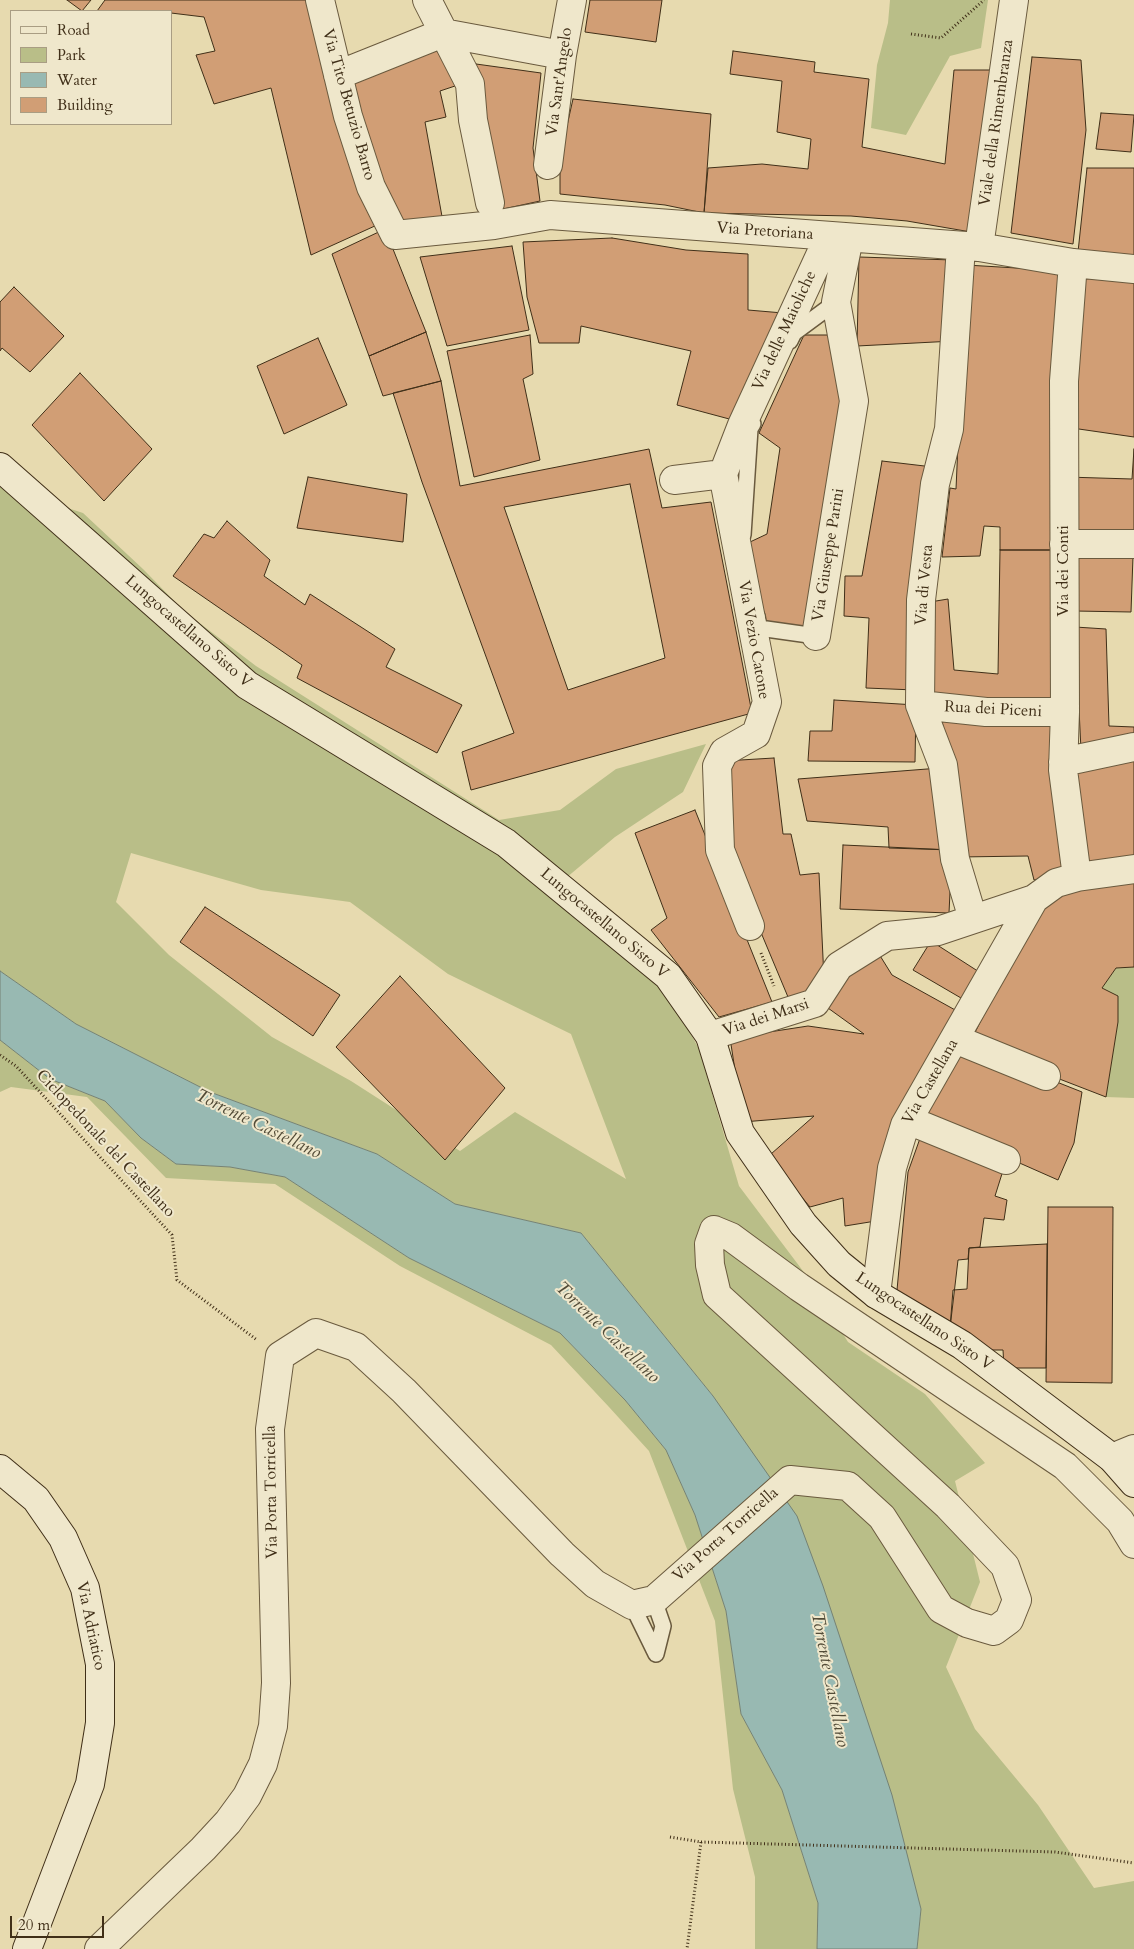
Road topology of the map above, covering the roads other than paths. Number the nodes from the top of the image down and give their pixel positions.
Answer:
1 (427, 0) edge
2 (572, 0) edge
3 (1014, 0) edge
4 (324, 1) edge
5 (443, 33) junction
6 (562, 55) junction
7 (338, 74) junction
8 (548, 165) dead end
9 (490, 203) dead end
10 (395, 235) joint
11 (839, 237) junction
12 (970, 246) junction
13 (1073, 263) junction
14 (1134, 269) edge
15 (836, 302) junction
16 (0, 467) edge
17 (723, 474) junction
18 (674, 480) dead end
19 (1064, 544) junction
20 (1134, 544) edge
21 (816, 636) joint
22 (920, 705) junction
23 (1065, 712) junction
24 (1134, 747) edge
25 (1063, 762) junction
26 (1134, 869) edge
27 (1077, 877) junction
28 (1034, 899) junction
29 (973, 919) junction
30 (750, 926) road end
31 (710, 1036) junction
32 (955, 1039) junction
33 (1046, 1076) dead end
34 (908, 1120) junction
35 (1006, 1160) dead end
36 (876, 1294) junction
37 (1123, 1454) edge
38 (0, 1469) edge
39 (1134, 1483) edge
40 (1134, 1544) edge
41 (27, 1949) edge
42 (99, 1949) edge

1 - 5 street
2 - 6 street, Via Sant'Angelo
3 - 12 street, Viale della Rimembranza
4 - 7 street, Via Tito Betuzio Barro
5 - 6 street
5 - 7 street
5 - 9 street
6 - 8 street, Via Sant'Angelo
7 - 10 street, Via Tito Betuzio Barro
10 - 11 street, Via Pretoriana
11 - 12 street, Via Pretoriana
11 - 15 street, Via Giuseppe Parini
11 - 17 street, Via delle Maioliche
12 - 13 street, Via Pretoriana
12 - 22 street, Via di Vesta
13 - 14 street, Via Pretoriana
13 - 19 street, Via dei Conti
15 - 21 street, Via Giuseppe Parini
15 - 21 lane, Via Giuseppe Parini
16 - 31 street, Lungocastellano Sisto V
17 - 18 street
17 - 30 street, Via Vezio Catone
19 - 20 street
19 - 23 street, Via dei Conti
22 - 23 street, Rua dei Piceni
22 - 29 street, Via di Vesta
23 - 25 street, Via dei Conti
24 - 25 street
25 - 27 street, Via dei Conti
26 - 27 street
27 - 28 street
28 - 29 street, Via dei Marsi
28 - 32 street, Via Castellana
29 - 31 street, Via dei Marsi
31 - 36 street, Lungocastellano Sisto V
32 - 33 street
32 - 34 street, Via Castellana
34 - 35 street
34 - 36 street, Via Castellana
36 - 37 street, Lungocastellano Sisto V
37 - 39 street, Lungocastellano Sisto V
38 - 41 street, Via Adriatico
40 - 42 street, Via Porta Torricella

